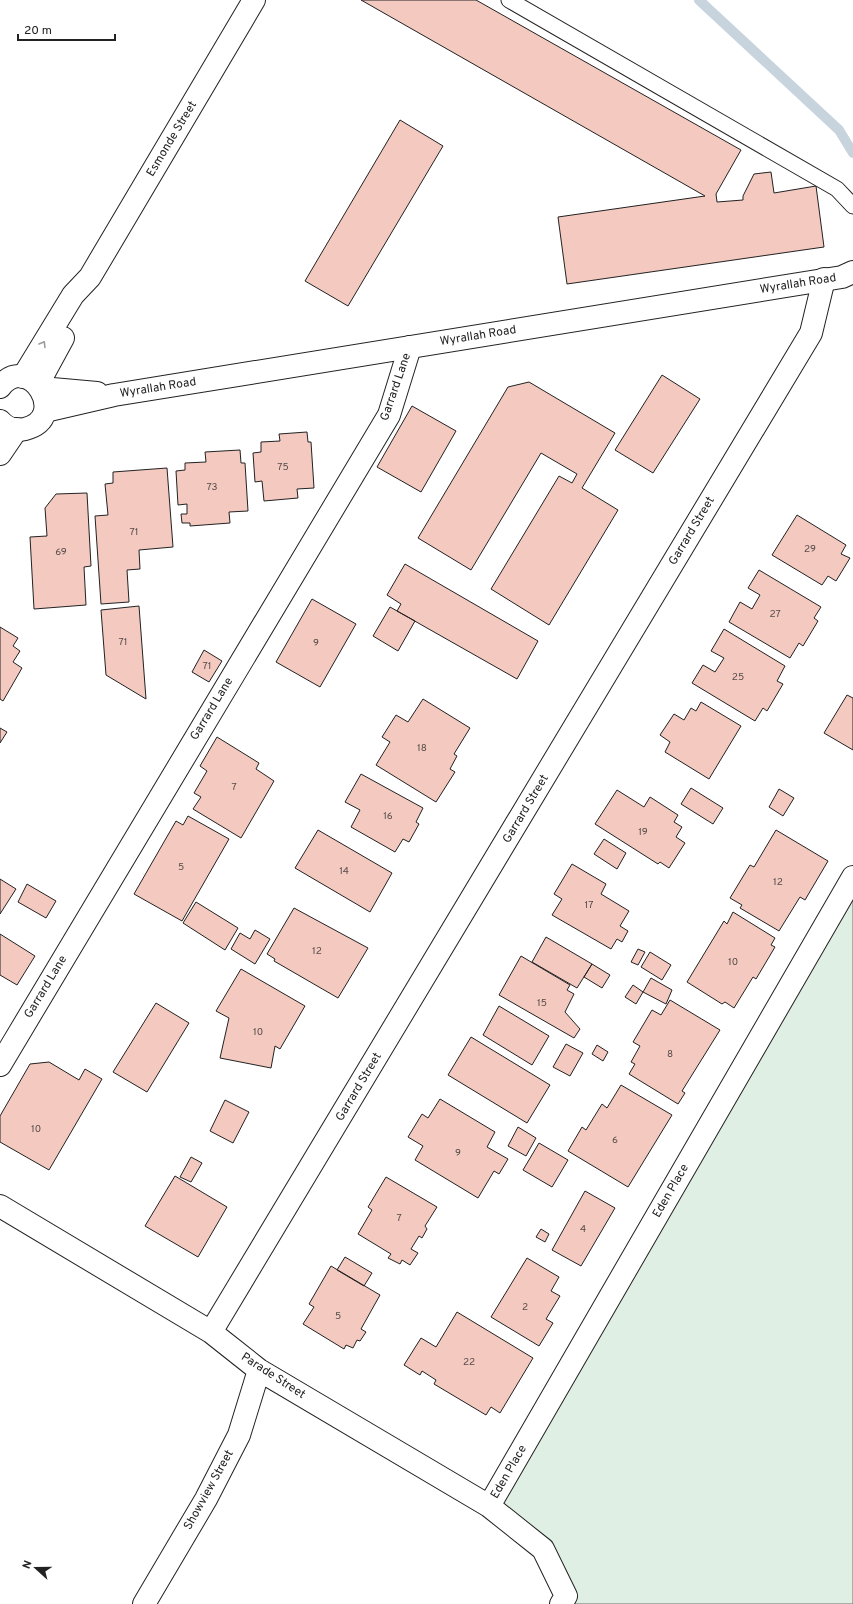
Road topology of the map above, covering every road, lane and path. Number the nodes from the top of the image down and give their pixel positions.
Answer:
1 (254, 0) edge
2 (509, 0) edge
3 (853, 206) edge
4 (843, 277) edge
5 (410, 347) junction
6 (34, 383) junction
7 (0, 387) edge
8 (114, 395) junction
9 (45, 412) junction
10 (5, 424) edge
11 (0, 454) edge
12 (853, 877) edge
13 (0, 1065) edge
14 (0, 1206) edge
15 (211, 1332) junction
16 (259, 1370) junction
17 (490, 1506) junction
18 (144, 1604) edge
19 (561, 1604) edge

1 - 6 street, Esmonde Street
2 - 3 lane
4 - 5 street, Wyrallah Road
4 - 15 street, Garrard Street
5 - 8 street, Wyrallah Road
5 - 13 street, Garrard Lane
6 - 7 street, Wyrallah Road
6 - 8 street, Wyrallah Road
6 - 9 street
8 - 9 street, Wyrallah Road
9 - 10 street
10 - 11 street
12 - 17 street, Eden Place
14 - 15 street, Parade Street
15 - 16 street, Parade Street
16 - 17 street, Parade Street
16 - 18 street, Showview Street
17 - 19 street, Parade Street

